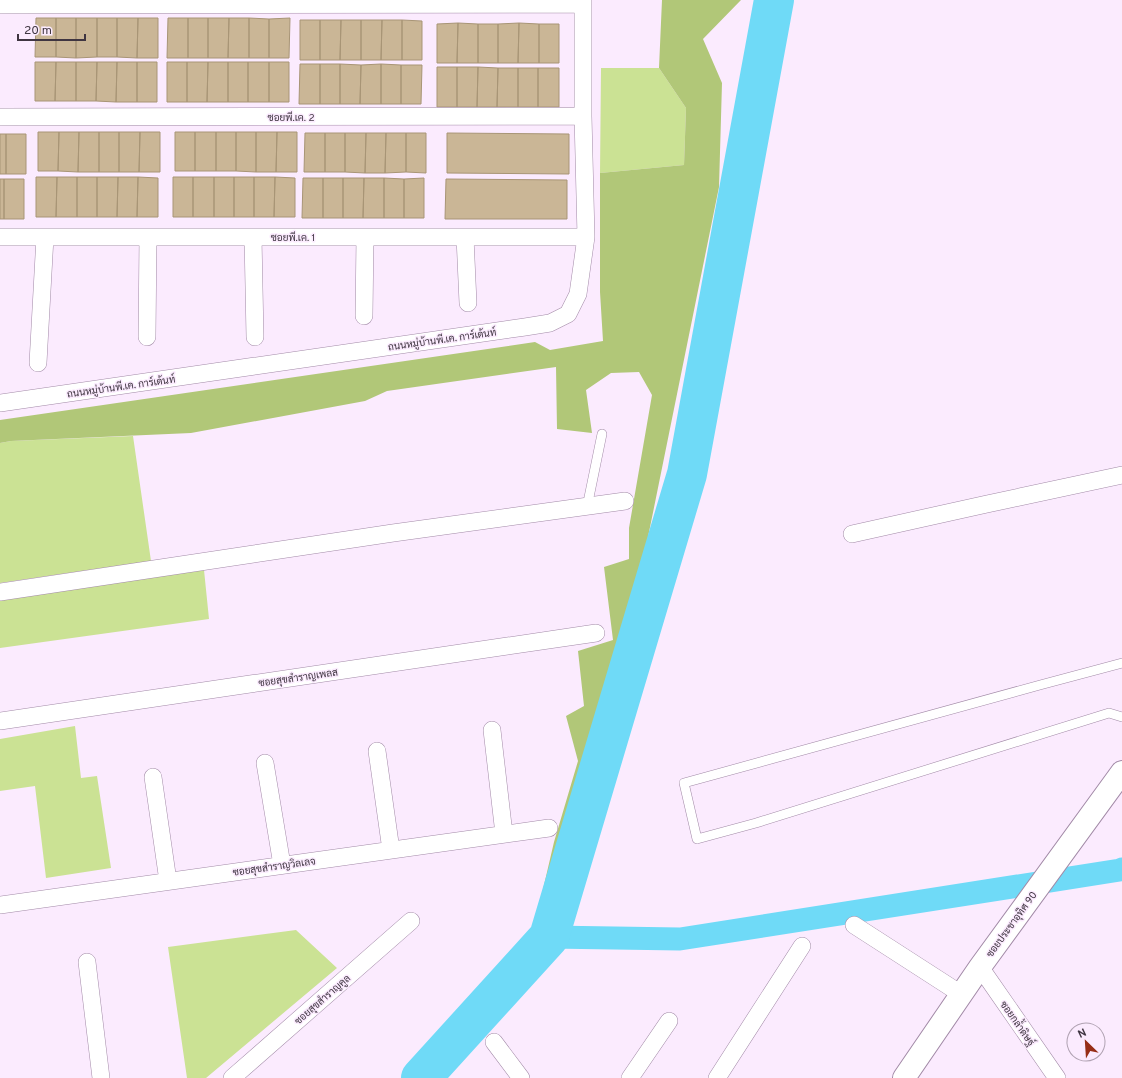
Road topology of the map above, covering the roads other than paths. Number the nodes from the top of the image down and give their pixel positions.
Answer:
1 (583, 2) edge
2 (0, 5) edge
3 (583, 116) junction
4 (0, 117) edge
5 (0, 237) edge
6 (45, 237) junction
7 (148, 237) junction
8 (252, 237) junction
9 (365, 237) junction
10 (465, 237) junction
11 (586, 237) junction
12 (468, 303) dead end
13 (364, 316) dead end
14 (255, 337) dead end
15 (147, 338) dead end
16 (38, 362) dead end
17 (0, 403) edge
18 (602, 434) dead end
19 (1122, 475) edge
20 (625, 501) dead end
21 (587, 506) junction
22 (852, 534) dead end
23 (0, 592) edge
24 (596, 633) dead end
25 (1122, 663) edge
26 (1122, 717) edge
27 (0, 722) edge
28 (492, 730) dead end
29 (377, 751) dead end
30 (264, 763) dead end
31 (1122, 772) edge
32 (153, 777) dead end
33 (549, 828) dead end
34 (504, 834) junction
35 (391, 850) junction
36 (282, 865) junction
37 (168, 881) junction
38 (0, 904) edge
39 (411, 921) dead end
40 (854, 925) dead end
41 (802, 946) dead end
42 (87, 962) dead end
43 (980, 967) junction
44 (962, 994) junction
45 (669, 1021) dead end
46 (494, 1042) dead end
47 (101, 1078) edge
48 (232, 1078) edge
49 (521, 1078) edge
50 (630, 1078) edge
51 (717, 1078) edge
52 (904, 1078) edge
53 (1057, 1078) edge

1 - 2 street
1 - 3 street, ถนนหมู่บ้านพี.เค. การ์เด้นท์
3 - 4 street, ซอยพี.เค. 2
3 - 11 street, ถนนหมู่บ้านพี.เค. การ์เด้นท์
5 - 6 street, ซอยพี.เค. 1
6 - 7 street, ซอยพี.เค. 1
6 - 16 street
7 - 8 street, ซอยพี.เค. 1
7 - 15 street
8 - 9 street, ซอยพี.เค. 1
8 - 14 street
9 - 10 street, ซอยพี.เค. 1
9 - 13 street
10 - 11 street, ซอยพี.เค. 1
10 - 12 street
11 - 17 street, ถนนหมู่บ้านพี.เค. การ์เด้นท์
18 - 21 lane
19 - 22 street
20 - 21 street
21 - 23 street
24 - 27 street, ซอยสุขสำราญเพลส
25 - 26 lane
28 - 34 street
29 - 35 street
30 - 36 street
31 - 43 street, ซอยประชาอุทิศ 90
32 - 37 street
33 - 34 street, ซอยสุขสำราญวิลเลจ
34 - 35 street, ซอยสุขสำราญวิลเลจ
35 - 36 street, ซอยสุขสำราญวิลเลจ
36 - 37 street, ซอยสุขสำราญวิลเลจ
37 - 38 street, ซอยสุขสำราญวิลเลจ
39 - 48 street, ซอยสุขสำราญคูล
40 - 44 street
41 - 51 street
42 - 47 street
43 - 44 street, ซอยประชาอุทิศ 90
43 - 53 street, ซอยกล้ำดิษฐ์
44 - 52 street, ซอยประชาอุทิศ 90
45 - 50 street
46 - 49 street

